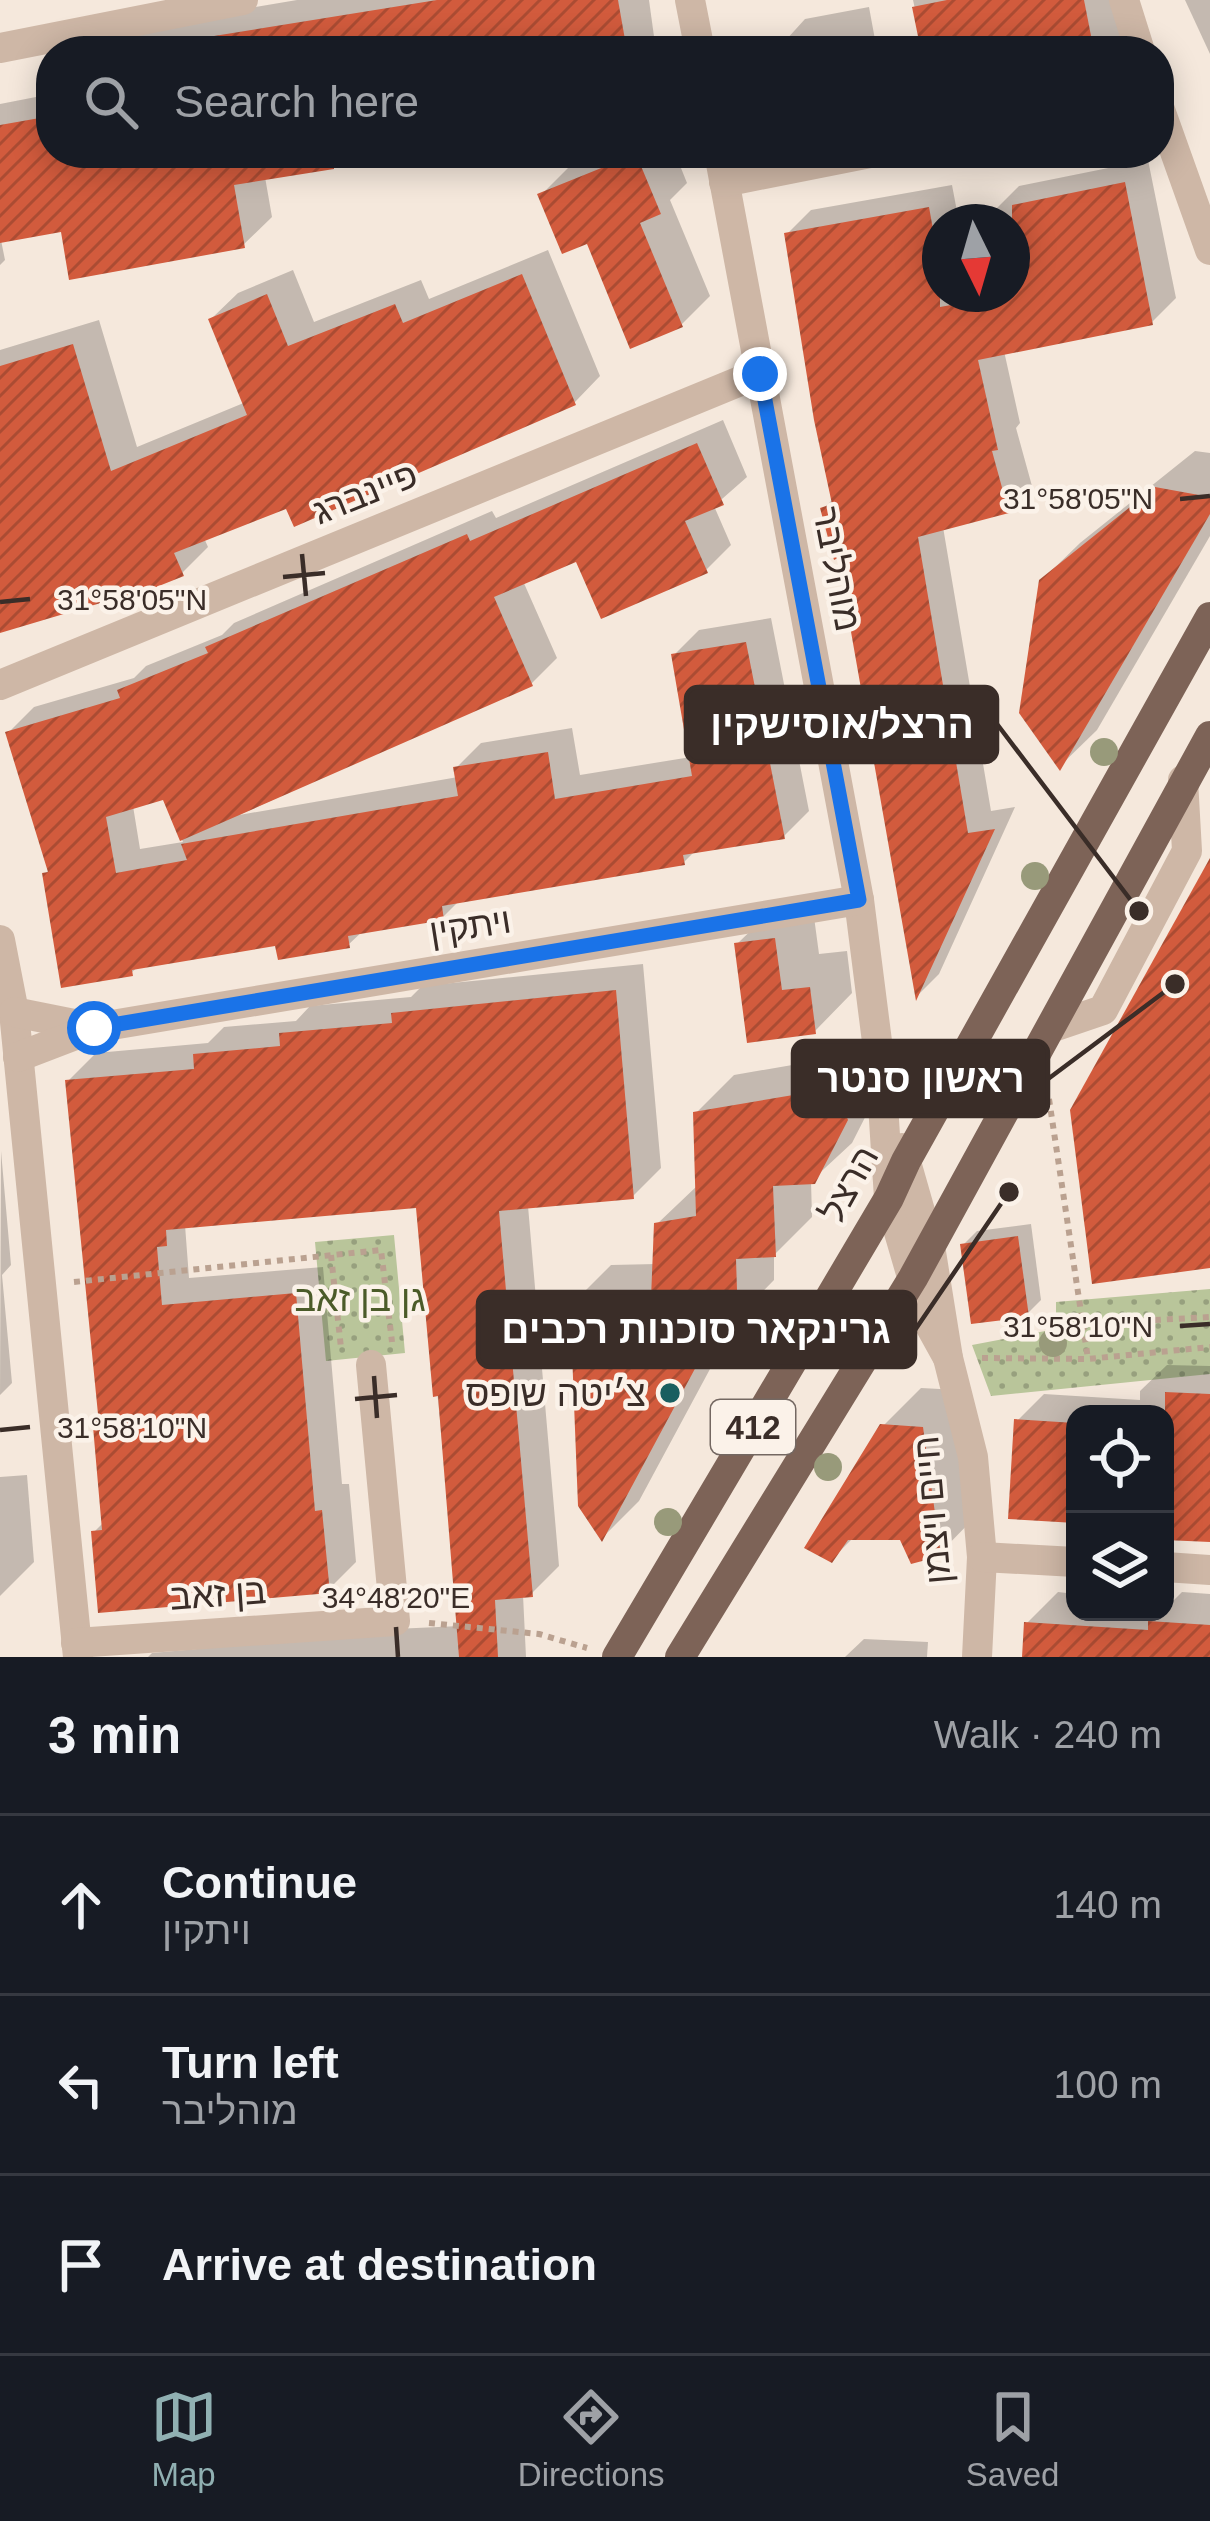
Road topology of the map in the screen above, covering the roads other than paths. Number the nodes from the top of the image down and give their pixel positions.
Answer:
1 (243, 0) edge
2 (690, 0) edge
3 (1124, 0) edge
4 (64, 36) edge
5 (697, 36) edge
6 (1135, 36) edge
7 (36, 42) edge
8 (0, 49) edge
9 (1174, 149) edge
10 (722, 168) edge
11 (1210, 250) edge
12 (760, 374) junction
13 (1208, 631) edge
14 (0, 685) edge
15 (1210, 736) edge
16 (859, 900) junction
17 (0, 940) edge
18 (14, 1012) junction
19 (94, 1028) junction
20 (19, 1057) junction
21 (881, 1073) junction
22 (12, 1115) edge
23 (0, 1135) edge
24 (28, 1152) junction
25 (905, 1161) junction
26 (889, 1198) junction
27 (930, 1246) junction
28 (913, 1278) junction
29 (874, 1340) junction
30 (948, 1358) junction
31 (370, 1365) road end
32 (982, 1557) junction
33 (1066, 1562) edge
34 (1174, 1568) edge
35 (1210, 1570) edge
36 (77, 1650) edge
37 (618, 1657) edge
38 (680, 1657) edge
39 (977, 1657) edge

1 - 4 street
2 - 5 street
3 - 6 street
7 - 8 street
9 - 11 street
10 - 12 street, מוהליבר
12 - 14 street, פיינברג
12 - 16 street, מוהליבר
13 - 25 main road, הרצל / 412
15 - 27 main road, 412
16 - 19 street, ויתקין
16 - 21 street, מוהליבר
17 - 18 street
18 - 19 street, ויתקין
18 - 20 street
19 - 20 street, ויתקין
20 - 22 street
21 - 25 street, מוהליבר
21 - 26 street, מוהליבר
22 - 24 street
23 - 24 street
24 - 36 street
25 - 26 main road, הרצל / 412
25 - 27 street, חיים ויצמן
26 - 28 street, חיים ויצמן
26 - 37 main road, הרצל / 412
27 - 28 main road, 412
27 - 30 street, חיים ויצמן
28 - 29 main road, 412
28 - 30 street, חיים ויצמן
29 - 30 street
29 - 38 main road, 412
30 - 32 street, חיים ויצמן
31 - 36 street, בן זאב
32 - 33 street
32 - 39 street, חיים ויצמן
34 - 35 street

